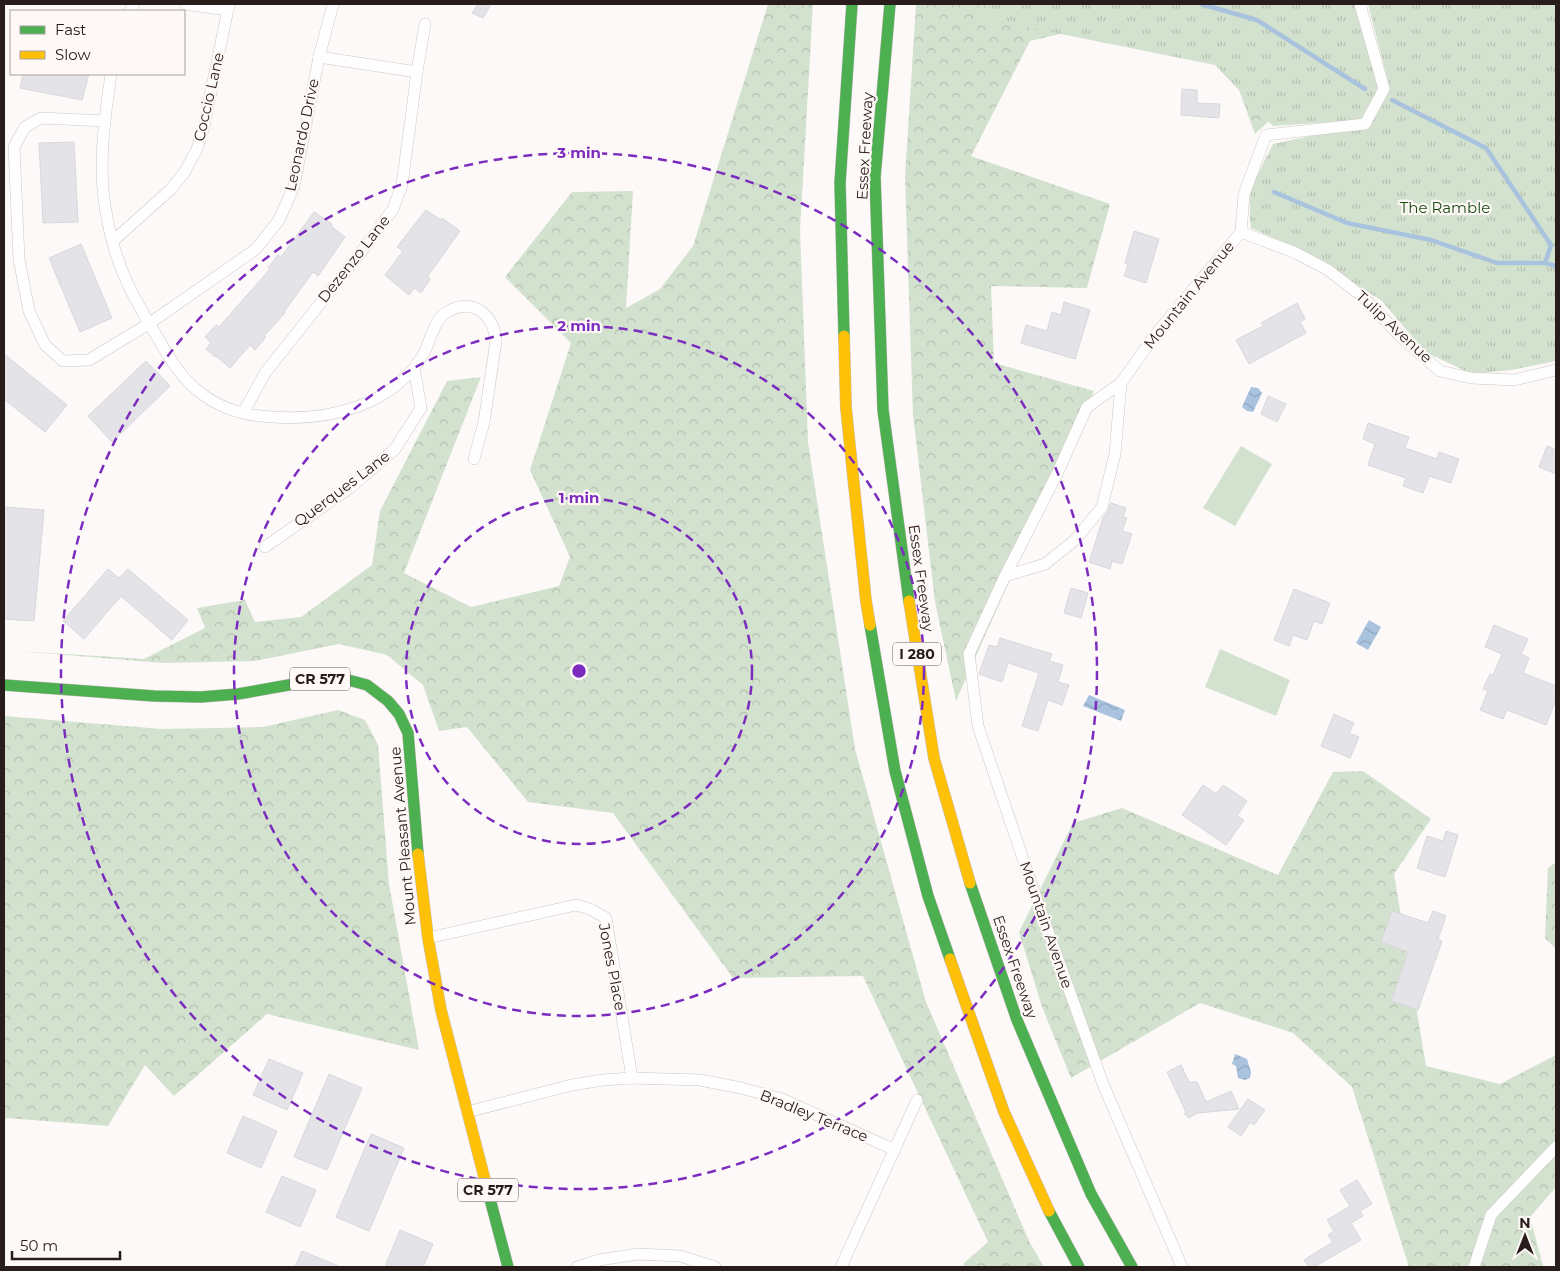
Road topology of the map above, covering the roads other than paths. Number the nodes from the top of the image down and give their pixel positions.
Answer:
1 (185, 4) edge
2 (333, 4) edge
3 (852, 4) edge
4 (890, 4) edge
5 (1360, 4) edge
6 (228, 7) edge
7 (426, 24) dead end
8 (319, 57) junction
9 (417, 72) junction
10 (111, 75) edge
11 (105, 121) junction
12 (1241, 232) junction
13 (113, 241) junction
14 (150, 323) junction
15 (414, 368) junction
16 (1556, 370) edge
17 (1121, 383) junction
18 (243, 413) junction
19 (474, 459) dead end
20 (265, 547) dead end
21 (1004, 576) junction
22 (4, 685) edge
23 (428, 938) junction
24 (632, 1078) junction
25 (917, 1100) dead end
26 (467, 1112) junction
27 (1556, 1147) edge
28 (894, 1150) junction
29 (508, 1267) edge
30 (577, 1267) edge
31 (715, 1267) edge
32 (841, 1267) edge
33 (1079, 1267) edge
34 (1132, 1267) edge
35 (1182, 1267) edge
36 (1474, 1267) edge

1 - 6 street, Coccio Lane
2 - 8 street, Leonardo Drive
3 - 33 main road, Essex Freeway / I 280
4 - 34 main road, Essex Freeway / I 280
5 - 12 street, Mountain Avenue
6 - 13 street, Coccio Lane
7 - 9 street, Dezenzo Lane
8 - 9 street
8 - 14 street, Leonardo Drive
9 - 18 street, Dezenzo Lane
10 - 11 street
11 - 13 street
11 - 14 street, Leonardo Drive
12 - 16 street, Tulip Avenue
12 - 17 street, Mountain Avenue
13 - 14 street
14 - 18 street
15 - 18 street
15 - 19 street
15 - 20 street, Querques Lane
17 - 21 street, Mountain Avenue
17 - 21 street
21 - 35 street, Mountain Avenue
22 - 23 main road, Mount Pleasant Avenue / CR 577
23 - 24 street, Jones Place
23 - 26 main road, Mount Pleasant Avenue / CR 577
24 - 26 street, Bradley Terrace
24 - 28 street, Bradley Terrace
25 - 28 street
26 - 29 main road, Mount Pleasant Avenue / CR 577
27 - 36 street
28 - 32 street
30 - 31 street

